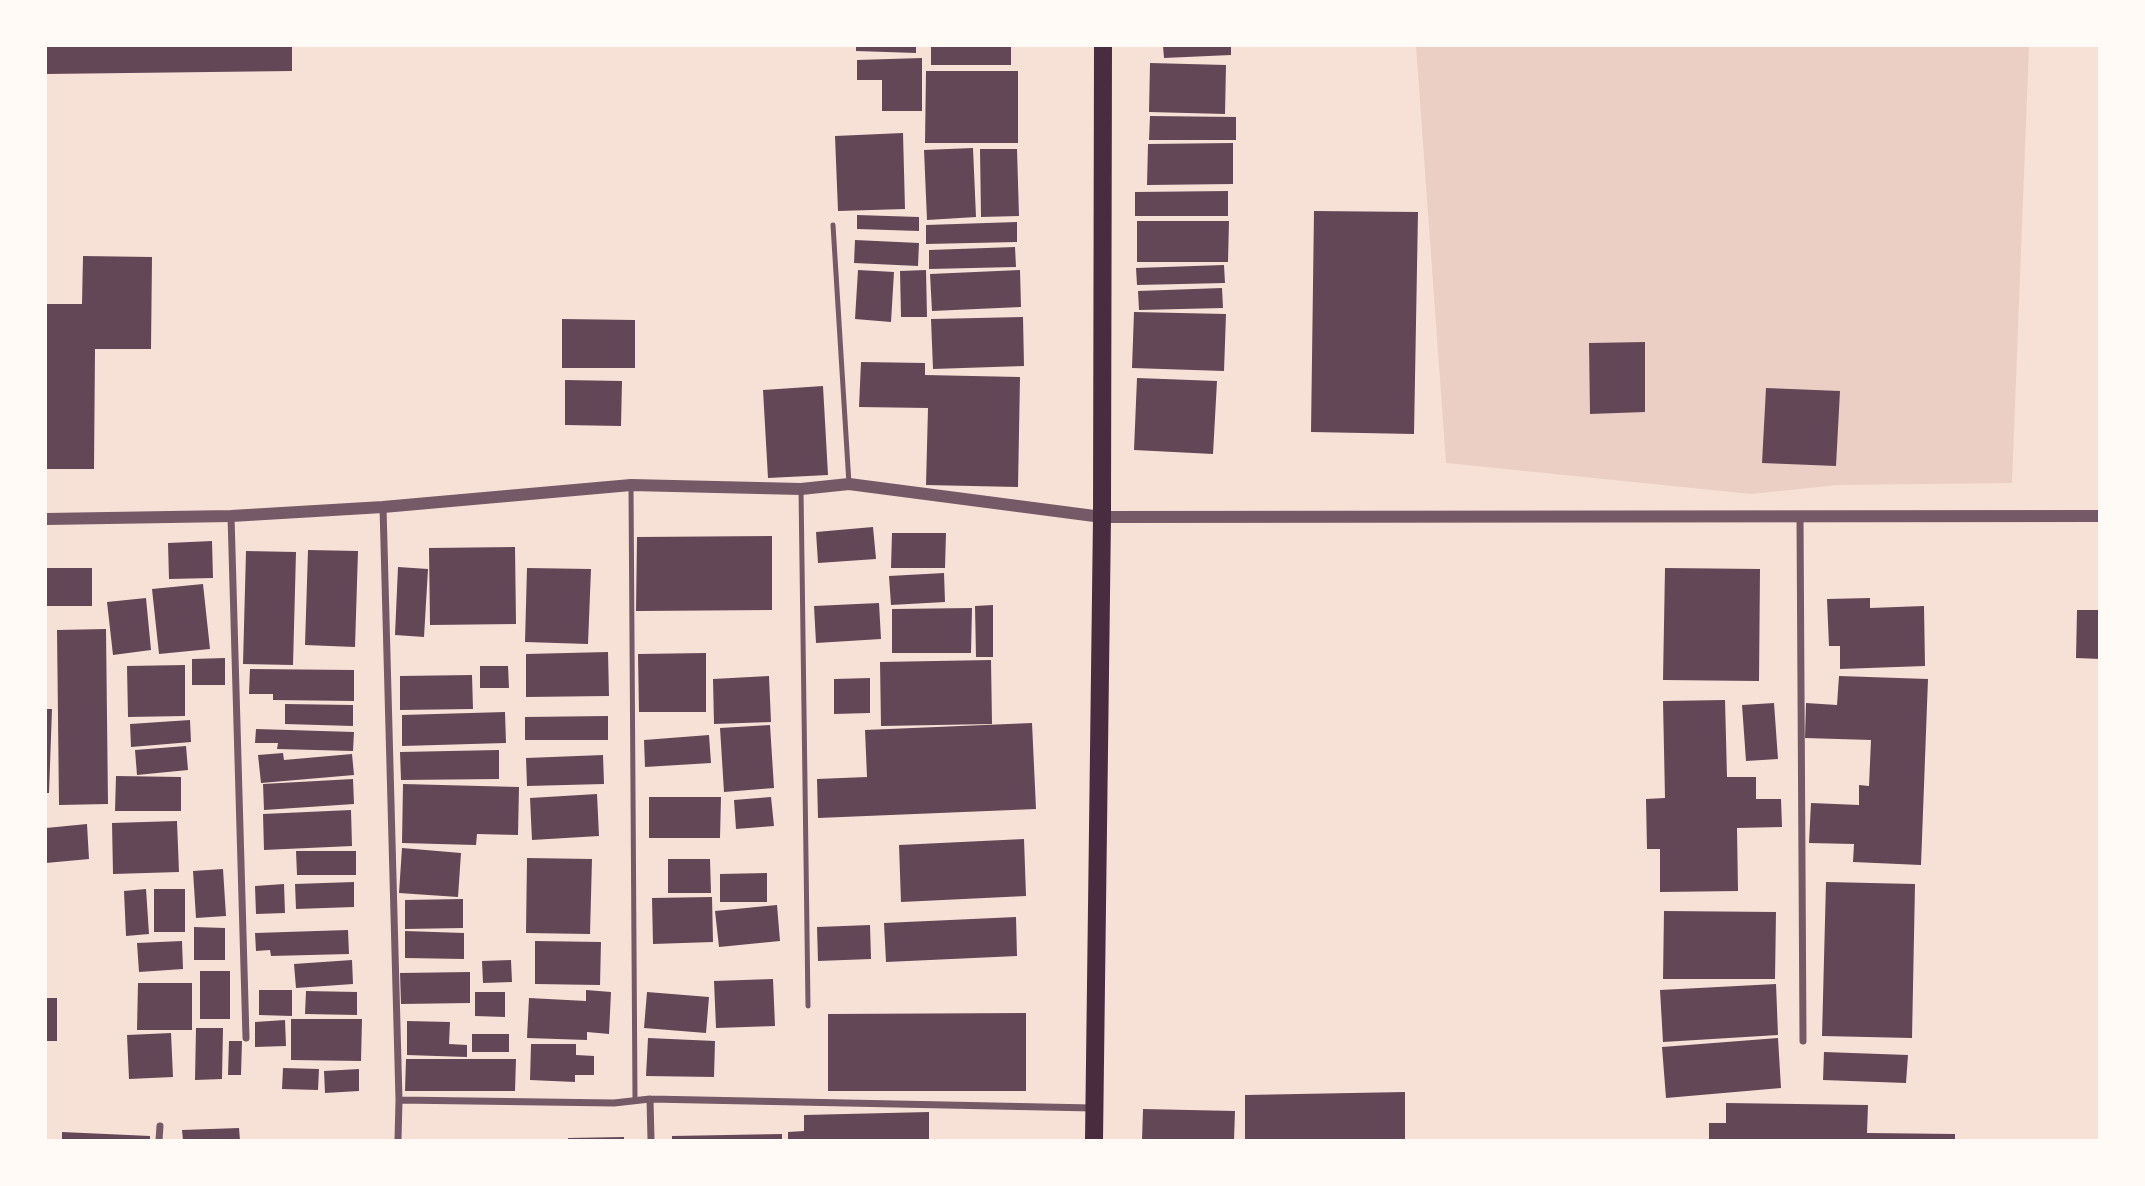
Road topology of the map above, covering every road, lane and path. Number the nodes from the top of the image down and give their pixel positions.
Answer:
1 (1103, 46) edge
2 (833, 225) dead end
3 (849, 484) junction
4 (631, 485) junction
5 (802, 489) junction
6 (383, 508) junction
7 (231, 516) junction
8 (1800, 516) junction
9 (2099, 516) edge
10 (1102, 517) junction
11 (46, 519) edge
12 (808, 1006) dead end
13 (246, 1038) dead end
14 (1803, 1041) dead end
15 (650, 1098) junction
16 (635, 1099) junction
17 (399, 1100) junction
18 (1093, 1108) junction
19 (159, 1126) dead end
20 (159, 1140) edge
21 (398, 1140) edge
22 (651, 1140) edge
23 (1094, 1140) edge

1 - 10 main road
2 - 3 lane
3 - 5 street
3 - 10 street
4 - 5 street
4 - 6 street
4 - 16 lane
5 - 12 lane
6 - 7 street
6 - 17 street
7 - 11 street
7 - 13 street
8 - 9 street
8 - 10 street
8 - 14 street
10 - 18 main road
15 - 16 street
15 - 18 street
15 - 22 street
16 - 17 street
17 - 21 street
18 - 23 main road
19 - 20 street

